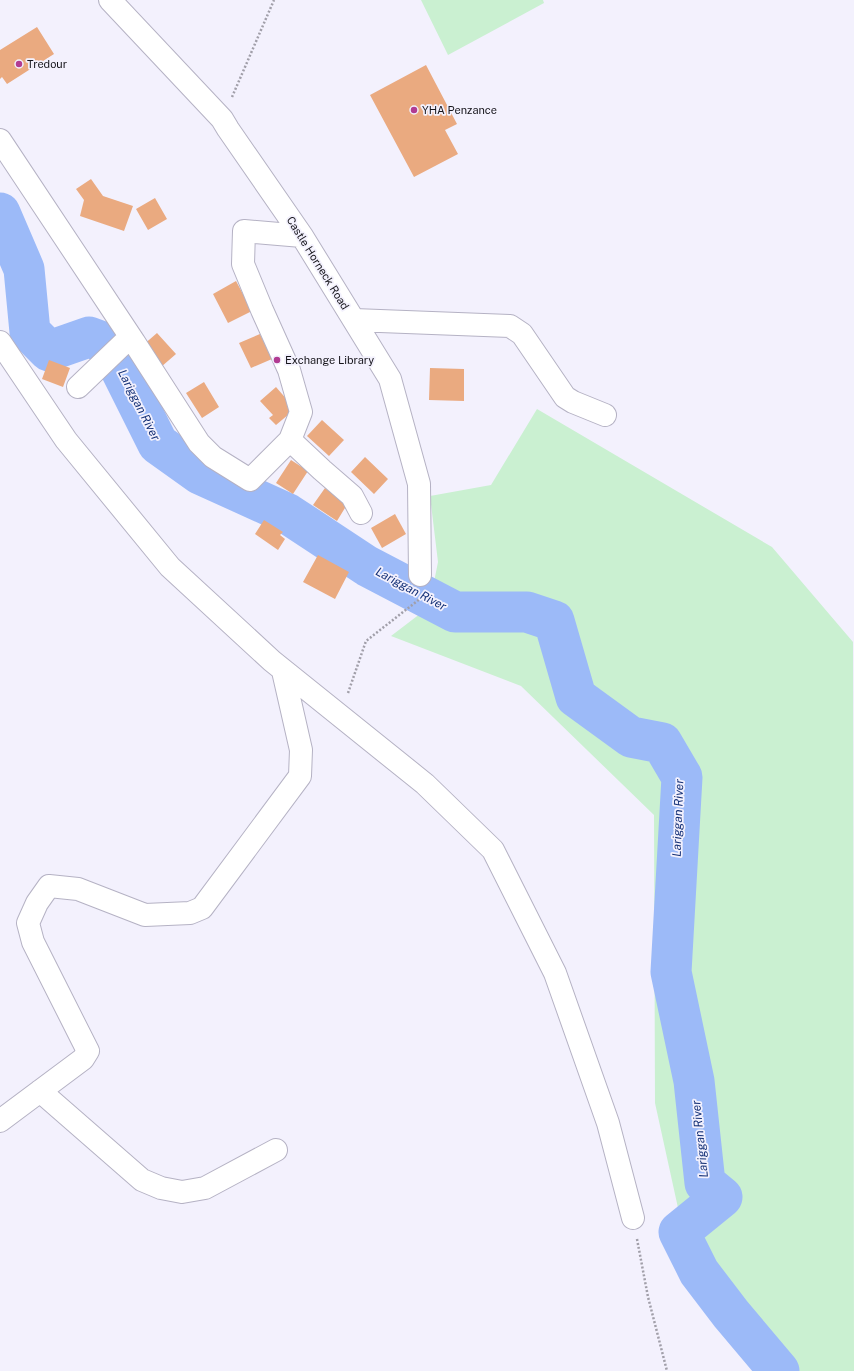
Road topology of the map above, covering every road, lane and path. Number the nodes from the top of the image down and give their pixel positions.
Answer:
1 (110, 0) edge
2 (274, 0) edge
3 (222, 119) junction
4 (0, 140) edge
5 (302, 236) junction
6 (354, 320) junction
7 (0, 342) edge
8 (130, 342) junction
9 (78, 387) dead end
10 (605, 414) dead end
11 (290, 440) junction
12 (361, 513) dead end
13 (420, 576) dead end
14 (421, 598) dead end
15 (283, 671) junction
16 (340, 716) junction
17 (40, 1091) junction
18 (0, 1121) edge
19 (276, 1150) dead end
20 (633, 1218) joint
21 (667, 1371) edge

1 - 3 street, Castle Horneck Road
2 - 3 path
3 - 5 street, Castle Horneck Road
4 - 8 street
5 - 6 street, Castle Horneck Road
5 - 11 street
6 - 10 street
6 - 13 street, Castle Horneck Road
7 - 15 street
8 - 9 street
8 - 11 street
11 - 12 street
14 - 16 path
15 - 16 street
15 - 17 street
16 - 20 street
17 - 18 street
17 - 19 street
20 - 21 path

